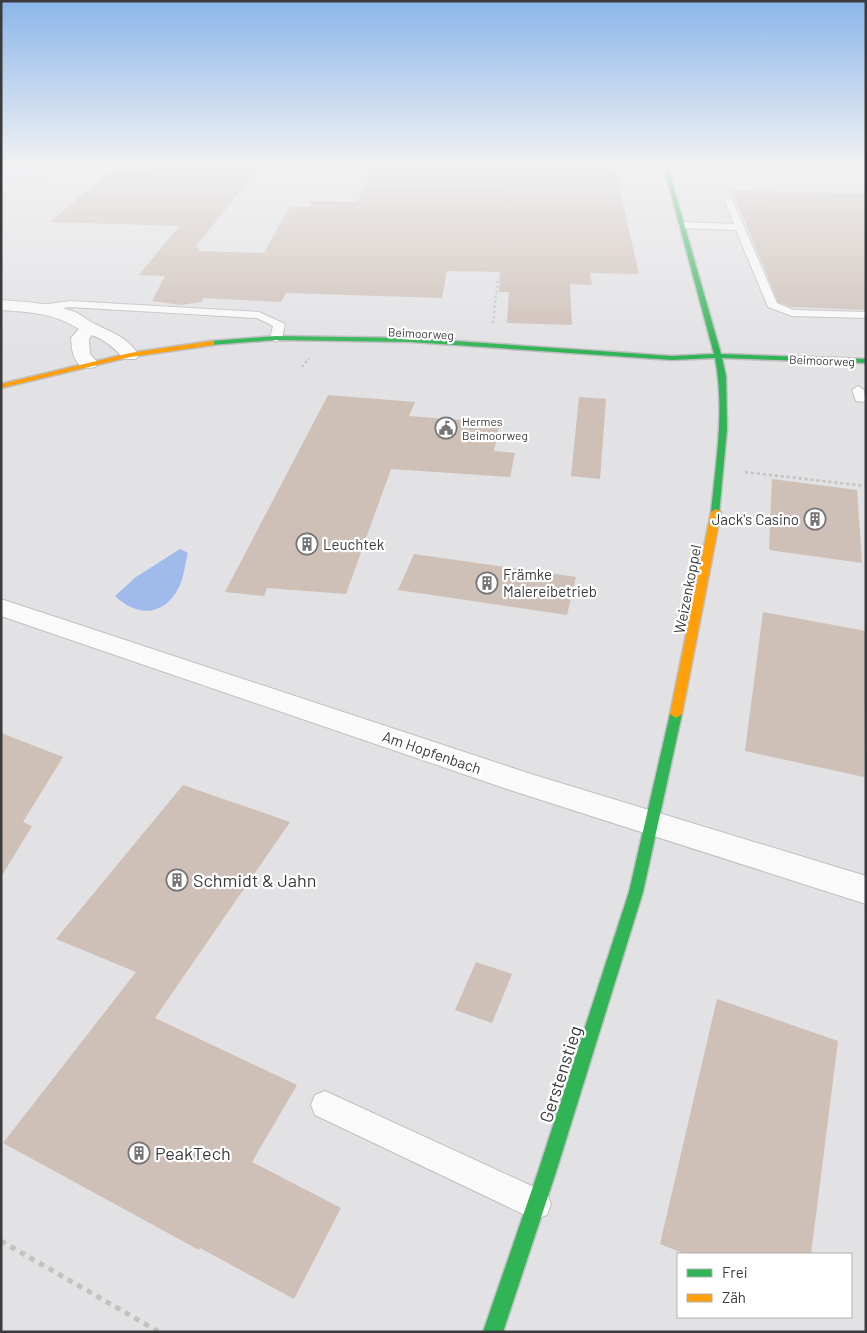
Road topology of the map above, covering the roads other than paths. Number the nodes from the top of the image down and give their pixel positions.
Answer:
1 (682, 226) edge
2 (716, 226) edge
3 (739, 227) joint
4 (45, 303) junction
5 (1, 305) edge
6 (866, 315) edge
7 (89, 328) junction
8 (276, 334) junction
9 (126, 350) junction
10 (718, 356) junction
11 (85, 359) junction
12 (866, 361) edge
13 (1, 376) edge
14 (1, 386) edge
15 (1, 607) edge
16 (649, 824) junction
17 (866, 890) edge
18 (326, 1105) dead end
19 (536, 1204) junction
20 (493, 1332) edge

1 - 10 street, Weizenkoppel
2 - 3 lane
3 - 6 lane
4 - 5 street
4 - 7 street
4 - 8 lane
7 - 9 street
7 - 11 street
8 - 9 street, Beimoorweg
8 - 10 street, Beimoorweg
9 - 11 street, Beimoorweg
10 - 12 street, Beimoorweg
10 - 16 street, Weizenkoppel
11 - 13 street, Beimoorweg
11 - 14 street, Beimoorweg
15 - 16 street, Am Hopfenbach
16 - 17 street, Am Hopfenbach
16 - 19 street, Gerstenstieg
18 - 19 lane
19 - 20 street, Gerstenstieg

